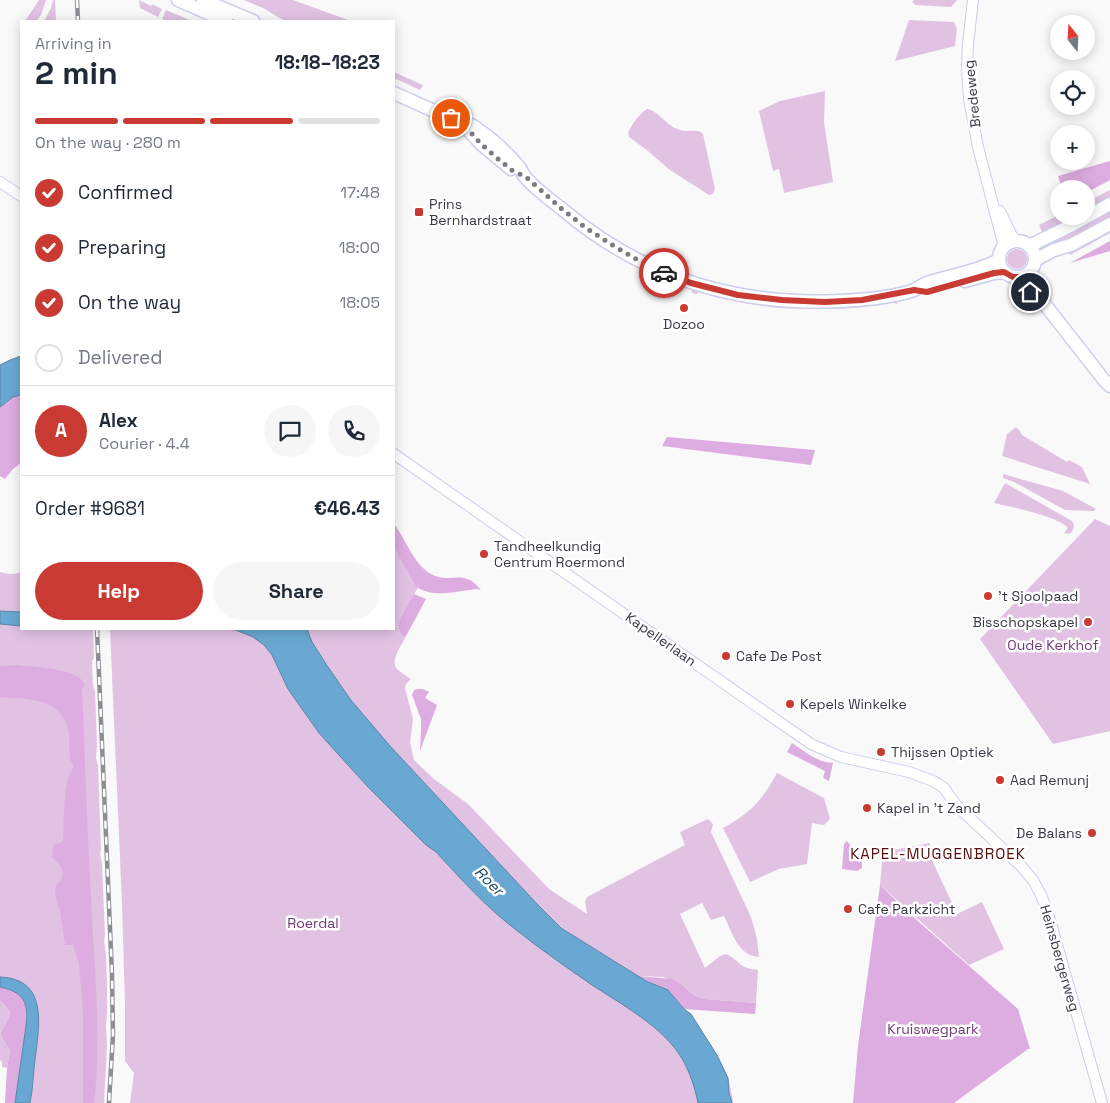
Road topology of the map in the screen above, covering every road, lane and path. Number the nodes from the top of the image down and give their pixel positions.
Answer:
1 (178, 0) edge
2 (203, 0) edge
3 (973, 0) edge
4 (224, 20) edge
5 (250, 20) edge
6 (395, 92) edge
7 (0, 182) edge
8 (989, 188) junction
9 (20, 195) edge
10 (1110, 204) edge
11 (1110, 224) edge
12 (1016, 241) junction
13 (1029, 246) junction
14 (1004, 247) junction
15 (999, 260) junction
16 (1033, 266) junction
17 (1004, 272) junction
18 (1019, 277) junction
19 (914, 290) junction
20 (1043, 302) junction
21 (1110, 386) edge
22 (395, 455) edge
23 (944, 788) joint
24 (1102, 1103) edge

1 - 4 main road
2 - 5 main road
3 - 8 street, Bredeweg
6 - 19 main road
7 - 9 street
8 - 12 street, Bredeweg
8 - 14 street, Bredeweg
10 - 13 main road
11 - 16 main road
12 - 13 main road
12 - 14 main road
13 - 16 main road
14 - 15 main road
15 - 17 main road
15 - 19 main road
16 - 18 main road
16 - 20 main road
17 - 18 main road
17 - 19 main road
18 - 20 main road
20 - 21 main road
22 - 23 street, Kapellerlaan
23 - 24 street, Heinsbergerweg

